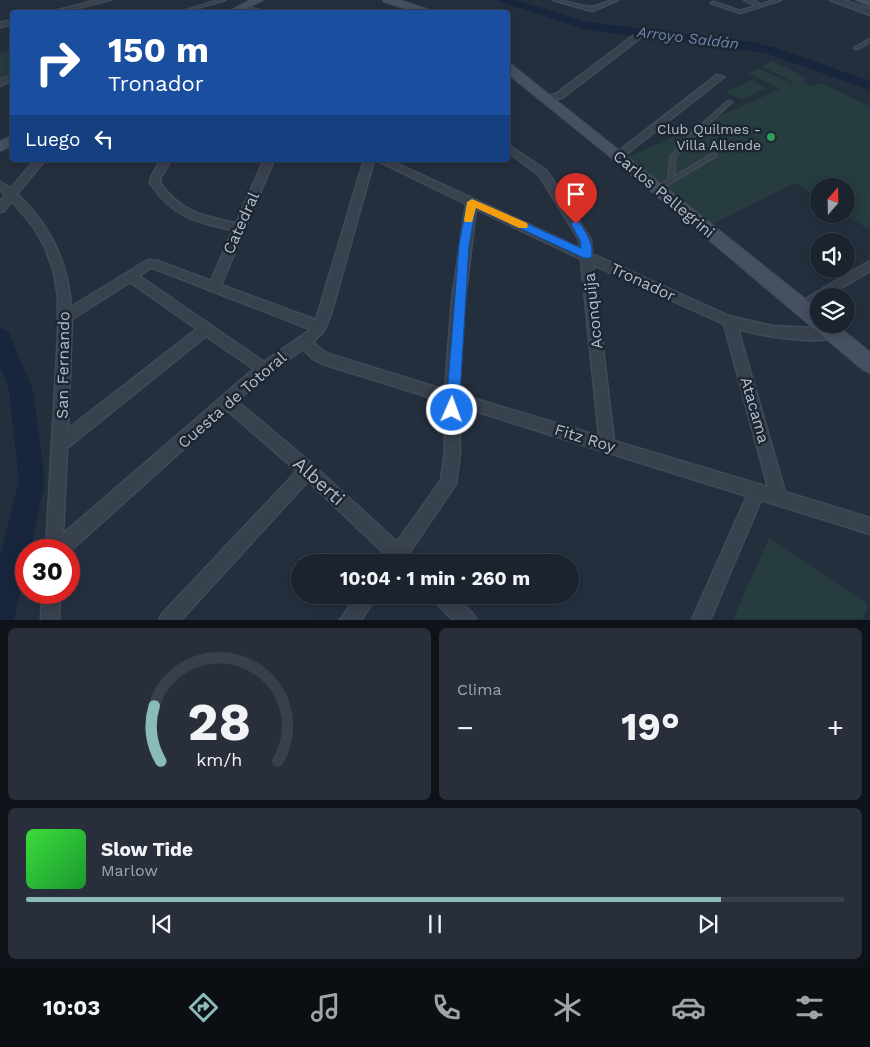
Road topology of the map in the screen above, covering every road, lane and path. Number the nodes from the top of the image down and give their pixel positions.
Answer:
1 (106, 0) edge
2 (223, 0) edge
3 (258, 0) edge
4 (388, 0) edge
5 (556, 0) edge
6 (615, 0) edge
7 (747, 0) edge
8 (779, 0) edge
9 (834, 0) edge
10 (861, 0) edge
11 (86, 2) edge
12 (713, 3) dead end
13 (870, 3) edge
14 (760, 6) junction
15 (60, 10) edge
16 (197, 10) edge
17 (237, 10) edge
18 (420, 10) edge
19 (870, 12) edge
20 (636, 38) dead end
21 (870, 40) edge
22 (856, 48) dead end
23 (510, 70) edge
24 (720, 78) dead end
25 (547, 99) junction
26 (730, 102) dead end
27 (510, 149) edge
28 (714, 155) dead end
29 (618, 156) junction
30 (38, 162) edge
31 (165, 162) edge
32 (268, 162) edge
33 (369, 162) edge
34 (385, 162) edge
35 (671, 180) junction
36 (0, 186) edge
37 (656, 189) junction
38 (12, 194) junction
39 (472, 202) junction
40 (0, 208) edge
41 (240, 227) junction
42 (587, 255) junction
43 (870, 265) edge
44 (130, 276) junction
45 (214, 287) junction
46 (801, 307) junction
47 (810, 314) edge
48 (65, 317) junction
49 (729, 321) junction
50 (319, 327) junction
51 (206, 329) junction
52 (815, 333) edge
53 (832, 333) edge
54 (304, 342) junction
55 (870, 364) edge
56 (264, 369) junction
57 (452, 398) junction
58 (228, 402) junction
59 (61, 444) junction
60 (607, 444) junction
61 (308, 470) junction
62 (757, 491) junction
63 (779, 498) junction
64 (870, 526) edge
65 (55, 539) edge
66 (71, 539) edge
67 (393, 554) edge
68 (403, 554) edge
69 (51, 604) edge
70 (361, 604) edge
71 (450, 604) edge
72 (50, 620) edge
73 (168, 620) edge
74 (349, 620) edge
75 (467, 620) edge
76 (701, 620) edge

1 - 11 street
2 - 16 lane
3 - 17 main road
4 - 18 main road
5 - 6 street
7 - 14 street
8 - 14 lane
9 - 19 street
10 - 13 main road
11 - 15 street
12 - 14 lane
20 - 25 street
21 - 22 lane
23 - 25 main road, Carlos Pellegrini
24 - 29 street
25 - 29 main road, Carlos Pellegrini
26 - 35 lane
27 - 42 street, Aconquija
28 - 35 lane
29 - 37 main road, Carlos Pellegrini
30 - 38 street
31 - 41 street
32 - 41 street, Catedral
33 - 50 street, Cuesta de Totoral
34 - 39 street, Tronador
35 - 37 lane
36 - 38 street, San Fernando
37 - 46 main road, Carlos Pellegrini
38 - 40 street
38 - 48 street, San Fernando
39 - 42 street, Tronador
39 - 57 street
41 - 45 street, Catedral
42 - 49 street, Tronador
42 - 60 street, Aconquija
43 - 46 street
44 - 45 street
44 - 48 street
44 - 51 street
45 - 50 street
46 - 47 main road, Carlos Pellegrini
48 - 59 street, San Fernando
49 - 52 street, Tronador
49 - 63 street, Atacama
50 - 54 street, Cuesta de Totoral
51 - 56 street
51 - 59 street
53 - 55 main road, Carlos Pellegrini
54 - 56 street, Cuesta de Totoral
54 - 57 street, Fitz Roy
56 - 58 street, Cuesta de Totoral
57 - 60 street, Fitz Roy
57 - 68 street
58 - 61 street, Alberti
58 - 66 street, Cuesta de Totoral
59 - 65 street, San Fernando
60 - 62 street, Fitz Roy
61 - 67 street, Alberti
61 - 73 street
62 - 63 street, Fitz Roy
62 - 76 street
63 - 64 street, Fitz Roy
69 - 72 street
70 - 74 street
71 - 75 street

